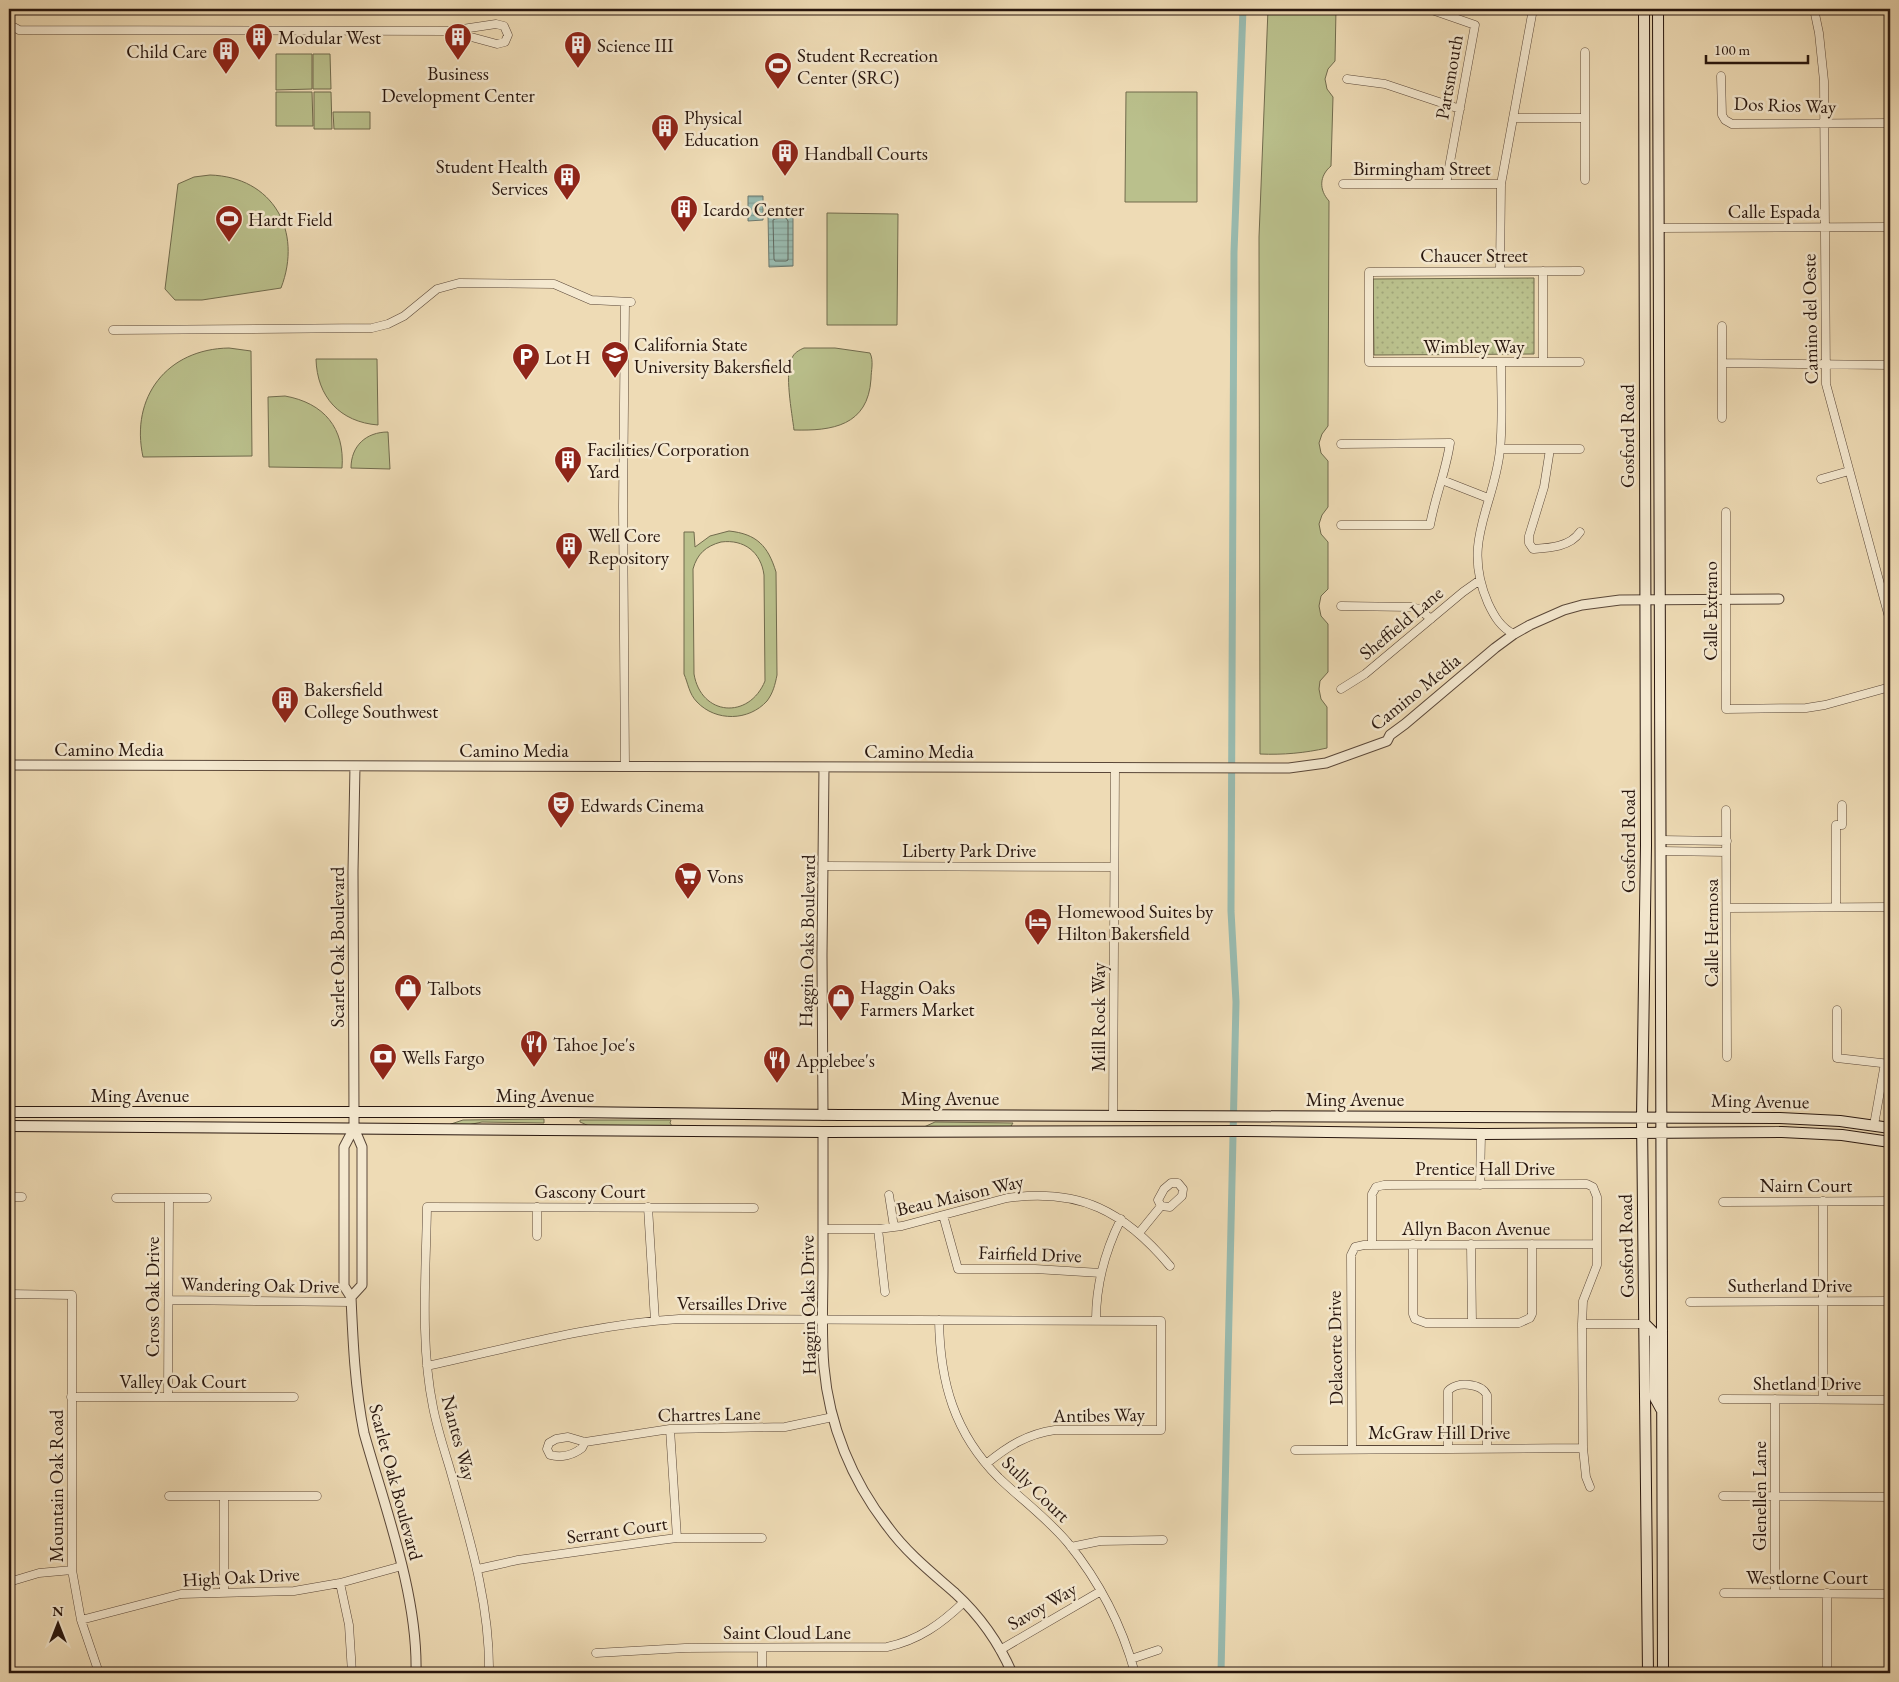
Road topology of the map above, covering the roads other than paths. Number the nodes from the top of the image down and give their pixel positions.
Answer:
1 (10, 9) edge
2 (1429, 9) edge
3 (1533, 9) edge
4 (1644, 9) edge
5 (1658, 9) edge
6 (1814, 9) edge
7 (448, 31) junction
8 (1585, 52) dead end
9 (1721, 76) dead end
10 (1347, 79) dead end
11 (1460, 109) junction
12 (1513, 118) junction
13 (1585, 118) junction
14 (1825, 123) junction
15 (1890, 123) edge
16 (1586, 180) dead end
17 (1343, 184) dead end
18 (1446, 184) junction
19 (1501, 184) junction
20 (1825, 227) junction
21 (1890, 227) edge
22 (1658, 228) junction
23 (1500, 271) junction
24 (1542, 271) junction
25 (1580, 271) dead end
26 (1722, 326) dead end
27 (113, 330) dead end
28 (1369, 362) joint
29 (1501, 362) junction
30 (1543, 362) junction
31 (1580, 362) dead end
32 (1722, 363) junction
33 (1826, 363) junction
34 (1890, 365) edge
35 (1722, 418) dead end
36 (1341, 444) dead end
37 (1500, 449) junction
38 (1550, 449) junction
39 (1580, 449) dead end
40 (1849, 471) junction
41 (1821, 479) dead end
42 (1442, 480) junction
43 (1488, 498) junction
44 (1726, 512) dead end
45 (1341, 525) dead end
46 (1580, 532) dead end
47 (1480, 580) junction
48 (1658, 598) junction
49 (1645, 599) junction
50 (1779, 599) dead end
51 (1726, 600) junction
52 (1341, 606) dead end
53 (1431, 618) junction
54 (1890, 621) edge
55 (1514, 634) junction
56 (1890, 687) edge
57 (1341, 689) dead end
58 (9, 764) edge
59 (355, 766) junction
60 (625, 767) junction
61 (824, 767) junction
62 (1115, 768) junction
63 (1842, 805) dead end
64 (1726, 810) dead end
65 (1661, 840) junction
66 (1726, 841) junction
67 (1661, 851) junction
68 (1726, 852) junction
69 (824, 866) junction
70 (1114, 867) junction
71 (1836, 907) junction
72 (1890, 907) edge
73 (1727, 908) junction
74 (1837, 1010) dead end
75 (1727, 1057) dead end
76 (1887, 1063) edge
77 (9, 1112) edge
78 (354, 1113) junction
79 (823, 1115) junction
80 (1113, 1116) junction
81 (1642, 1118) junction
82 (1662, 1118) junction
83 (1874, 1125) junction
84 (9, 1126) edge
85 (354, 1128) junction
86 (1890, 1128) edge
87 (823, 1132) junction
88 (1052, 1132) junction
89 (1643, 1132) junction
90 (1662, 1132) junction
91 (1481, 1134) junction
92 (1890, 1142) edge
93 (1480, 1185) junction
94 (889, 1195) dead end
95 (9, 1198) edge
96 (22, 1198) dead end
97 (116, 1198) dead end
98 (169, 1198) junction
99 (207, 1198) dead end
100 (1890, 1201) edge
101 (1723, 1202) dead end
102 (1823, 1202) junction
103 (1162, 1206) dead end
104 (426, 1207) joint
105 (537, 1207) junction
106 (648, 1207) junction
107 (754, 1208) dead end
108 (943, 1215) junction
109 (1120, 1219) junction
110 (894, 1227) junction
111 (823, 1229) junction
112 (878, 1229) junction
113 (1139, 1233) junction
114 (537, 1236) dead end
115 (1372, 1244) junction
116 (1413, 1244) junction
117 (1471, 1244) junction
118 (1532, 1244) junction
119 (1597, 1244) junction
120 (1355, 1247) joint
121 (1170, 1266) dead end
122 (1101, 1272) junction
123 (885, 1292) dead end
124 (9, 1294) edge
125 (169, 1300) junction
126 (351, 1300) junction
127 (1890, 1301) edge
128 (1690, 1302) dead end
129 (1823, 1302) junction
130 (822, 1320) junction
131 (939, 1320) junction
132 (1096, 1320) junction
133 (655, 1321) junction
134 (1472, 1323) junction
135 (1582, 1324) junction
136 (1645, 1324) junction
137 (427, 1366) junction
138 (72, 1397) junction
139 (168, 1397) junction
140 (294, 1397) dead end
141 (1723, 1399) dead end
142 (1775, 1399) junction
143 (1823, 1399) junction
144 (1890, 1400) edge
145 (1663, 1412) junction
146 (833, 1417) junction
147 (670, 1429) junction
148 (1160, 1430) joint
149 (585, 1442) dead end
150 (1487, 1448) junction
151 (1583, 1448) junction
152 (1352, 1449) junction
153 (1448, 1449) junction
154 (1296, 1450) dead end
155 (986, 1464) junction
156 (1590, 1487) dead end
157 (169, 1496) dead end
158 (224, 1496) junction
159 (317, 1496) dead end
160 (1724, 1496) dead end
161 (1775, 1496) junction
162 (1890, 1497) edge
163 (677, 1538) junction
164 (762, 1538) dead end
165 (1163, 1540) dead end
166 (1071, 1547) junction
167 (402, 1566) junction
168 (478, 1569) junction
169 (72, 1570) junction
170 (9, 1582) edge
171 (340, 1583) junction
172 (1101, 1591) junction
173 (1827, 1592) junction
174 (224, 1593) junction
175 (1724, 1593) dead end
176 (1775, 1593) junction
177 (1890, 1594) edge
178 (964, 1602) junction
179 (81, 1620) junction
180 (762, 1648) junction
181 (1000, 1650) junction
182 (1158, 1650) dead end
183 (596, 1653) dead end
184 (1131, 1659) junction
185 (99, 1673) edge
186 (352, 1673) edge
187 (416, 1673) edge
188 (489, 1673) edge
189 (762, 1673) edge
190 (1012, 1673) edge
191 (1135, 1673) edge
192 (1648, 1673) edge
193 (1663, 1673) edge
194 (1827, 1673) edge

1 - 7 street
2 - 11 street, Partsmouth
3 - 12 street
4 - 49 main road, Gosford Road
5 - 22 main road, Gosford Road
6 - 14 street, Camino del Oeste
7 - 7 street
8 - 13 street
9 - 14 street, Dos Rios Way
10 - 11 street
11 - 18 street, Partsmouth
12 - 13 street
12 - 19 street
13 - 16 street
14 - 15 street, Dos Rios Way
14 - 20 street, Camino del Oeste
17 - 18 street, Birmingham Street
18 - 19 street, Birmingham Street
19 - 23 street
20 - 21 street, Calle Espada
20 - 22 street, Calle Espada
20 - 33 street, Camino del Oeste
22 - 48 main road, Gosford Road
23 - 24 street, Chaucer Street
23 - 28 street, Chaucer Street
24 - 25 street, Chaucer Street
24 - 30 street
26 - 32 street
27 - 60 street
28 - 29 street, Wimbley Way
29 - 30 street, Wimbley Way
29 - 37 street
30 - 31 street, Wimbley Way
32 - 33 street
32 - 35 street
33 - 34 street
33 - 40 street, Camino del Oeste
36 - 42 street
37 - 38 street
37 - 43 street
38 - 39 street
38 - 46 street
40 - 41 street
40 - 54 street, Camino del Oeste
42 - 43 street
42 - 45 street
43 - 47 street
44 - 51 street, Calle Extrano
47 - 53 street, Sheffield Lane
47 - 55 street
48 - 49 street, Camino Media
48 - 51 street, Camino Media
48 - 65 main road, Gosford Road
49 - 55 street, Camino Media
49 - 81 main road, Gosford Road
50 - 51 street, Camino Media
51 - 56 street, Calle Extrano
52 - 53 street
53 - 57 street, Sheffield Lane
55 - 62 street, Camino Media
58 - 59 street, Camino Media
59 - 60 street, Camino Media
59 - 78 street, Scarlet Oak Boulevard
60 - 61 street, Camino Media
61 - 62 street, Camino Media
61 - 69 street, Haggin Oaks Boulevard
62 - 70 street, Mill Rock Way
63 - 71 street
64 - 66 street, Calle Hermosa
65 - 66 street
65 - 67 main road, Gosford Road
66 - 68 street, Calle Hermosa
67 - 68 street
67 - 82 main road, Gosford Road
68 - 73 street, Calle Hermosa
69 - 70 street, Liberty Park Drive
69 - 79 street, Haggin Oaks Boulevard
70 - 80 street, Mill Rock Way
71 - 72 street
71 - 73 street
73 - 75 street, Calle Hermosa
74 - 76 street
76 - 83 street
77 - 78 main road, Ming Avenue
78 - 79 main road, Ming Avenue
78 - 85 street, Scarlet Oak Boulevard
79 - 80 main road, Ming Avenue
79 - 87 street, Haggin Oaks Drive
80 - 81 main road, Ming Avenue
80 - 88 main road
81 - 82 main road, Ming Avenue
81 - 89 main road, Gosford Road
82 - 83 main road, Ming Avenue
82 - 90 main road, Gosford Road
83 - 86 main road, Ming Avenue
84 - 85 main road, Ming Avenue
85 - 87 main road, Ming Avenue
85 - 126 street, Scarlet Oak Boulevard
85 - 126 street, Scarlet Oak Boulevard
87 - 88 main road, Ming Avenue
87 - 111 street, Haggin Oaks Drive
88 - 91 main road, Ming Avenue
89 - 90 main road, Ming Avenue
89 - 91 main road, Ming Avenue
89 - 136 main road, Gosford Road
90 - 92 main road, Ming Avenue
90 - 145 main road, Gosford Road
91 - 93 street
93 - 115 street, Prentice Hall Drive
93 - 119 street, Prentice Hall Drive
94 - 110 street
95 - 96 street
97 - 98 street
98 - 99 street
98 - 125 street, Cross Oak Drive
100 - 102 street, Nairn Court
101 - 102 street, Nairn Court
102 - 129 street
103 - 113 street
104 - 105 street, Gascony Court
104 - 137 street, Nantes Way
105 - 106 street, Gascony Court
105 - 114 street
106 - 107 street, Gascony Court
106 - 133 street
108 - 109 street, Beau Maison Way
108 - 110 street, Beau Maison Way
108 - 122 street, Fairfield Drive
109 - 113 street, Beau Maison Way
109 - 122 street
110 - 112 street, Beau Maison Way
111 - 112 street, Beau Maison Way
111 - 130 street, Haggin Oaks Drive
112 - 123 street
113 - 121 street, Beau Maison Way
115 - 116 street, Allyn Bacon Avenue
115 - 120 street, Allyn Bacon Avenue
116 - 117 street, Allyn Bacon Avenue
116 - 134 street
117 - 118 street, Allyn Bacon Avenue
117 - 134 street
118 - 119 street, Allyn Bacon Avenue
118 - 134 street
119 - 135 street
120 - 152 street, Delacorte Drive
122 - 132 street
124 - 138 street, Mountain Oak Road
125 - 126 street, Wandering Oak Drive
125 - 139 street, Cross Oak Drive
126 - 167 street, Scarlet Oak Boulevard
127 - 129 street, Sutherland Drive
128 - 129 street, Sutherland Drive
129 - 143 street
130 - 131 street, Versailles Drive
130 - 133 street, Versailles Drive
130 - 146 street, Haggin Oaks Drive
131 - 132 street, Versailles Drive
131 - 155 street, Sully Court
132 - 148 street, Versailles Drive
133 - 137 street, Versailles Drive
135 - 136 street
135 - 151 street
136 - 145 main road
136 - 192 main road, Gosford Road
137 - 168 street, Nantes Way
138 - 139 street, Valley Oak Court
138 - 169 street, Mountain Oak Road
139 - 140 street, Valley Oak Court
141 - 142 street, Shetland Drive
142 - 143 street, Shetland Drive
142 - 161 street, Glenellen Lane
143 - 144 street, Shetland Drive
145 - 193 main road, Gosford Road
146 - 147 street, Chartres Lane
146 - 178 street, Haggin Oaks Drive
147 - 149 street, Chartres Lane
147 - 163 street
148 - 155 street, Antibes Way
150 - 151 street, McGraw Hill Drive
150 - 153 street, McGraw Hill Drive
150 - 153 street
151 - 156 street
152 - 153 street, McGraw Hill Drive
152 - 154 street, McGraw Hill Drive
155 - 166 street, Sully Court
157 - 158 street
158 - 159 street
158 - 174 street
160 - 161 street
161 - 162 street
161 - 176 street, Glenellen Lane
163 - 164 street, Serrant Court
163 - 168 street, Serrant Court
165 - 166 street
166 - 172 street, Sully Court
167 - 171 street, High Oak Drive
167 - 187 street, Scarlet Oak Boulevard
168 - 188 street, Nantes Way
169 - 170 street
169 - 179 street, Mountain Oak Road
171 - 174 street, High Oak Drive
171 - 186 street
172 - 181 street, Savoy Way
172 - 184 street, Sully Court
173 - 176 street, Westlorne Court
173 - 177 street, Westlorne Court
173 - 194 street
174 - 179 street, High Oak Drive
175 - 176 street, Westlorne Court
178 - 180 street, Saint Cloud Lane
178 - 181 street, Haggin Oaks Drive
179 - 185 street, Mountain Oak Road
180 - 183 street, Saint Cloud Lane
180 - 189 street
181 - 190 street, Haggin Oaks Drive
182 - 184 street
184 - 191 street, Sully Court

